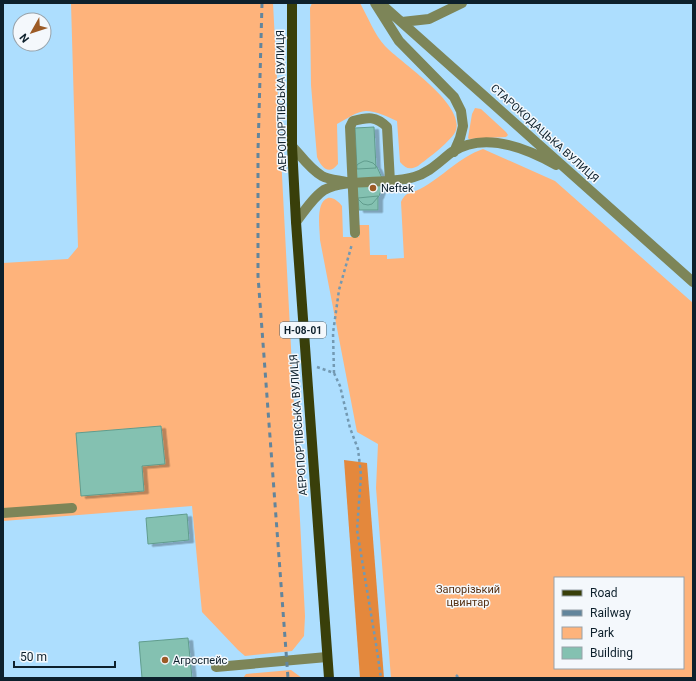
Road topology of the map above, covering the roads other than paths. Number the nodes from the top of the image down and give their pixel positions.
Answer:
1 (292, 3) edge
2 (375, 3) edge
3 (380, 3) edge
4 (462, 3) edge
5 (402, 22) junction
6 (292, 146) junction
7 (454, 152) junction
8 (572, 174) junction
9 (390, 182) junction
10 (353, 183) junction
11 (296, 222) junction
12 (356, 233) road end
13 (693, 282) edge
14 (72, 508) dead end
15 (3, 513) edge
16 (327, 657) junction
17 (216, 667) dead end
18 (329, 678) edge

1 - 6 main road, АЕРОПОРТІВСЬКА ВУЛИЦЯ / Н-08-01
2 - 7 street
3 - 5 street, СТАРОКОДАЦЬКА ВУЛИЦЯ
4 - 5 street
5 - 8 street, СТАРОКОДАЦЬКА ВУЛИЦЯ
6 - 10 street
6 - 11 main road, АЕРОПОРТІВСЬКА ВУЛИЦЯ / Н-08-01
7 - 8 street
7 - 9 street
8 - 13 street, СТАРОКОДАЦЬКА ВУЛИЦЯ
9 - 10 street
9 - 10 street
10 - 11 street
10 - 12 street
11 - 16 main road, АЕРОПОРТІВСЬКА ВУЛИЦЯ / Н-08-01
14 - 15 street
16 - 17 street
16 - 18 main road, АЕРОПОРТІВСЬКА ВУЛИЦЯ / Н-08-01

